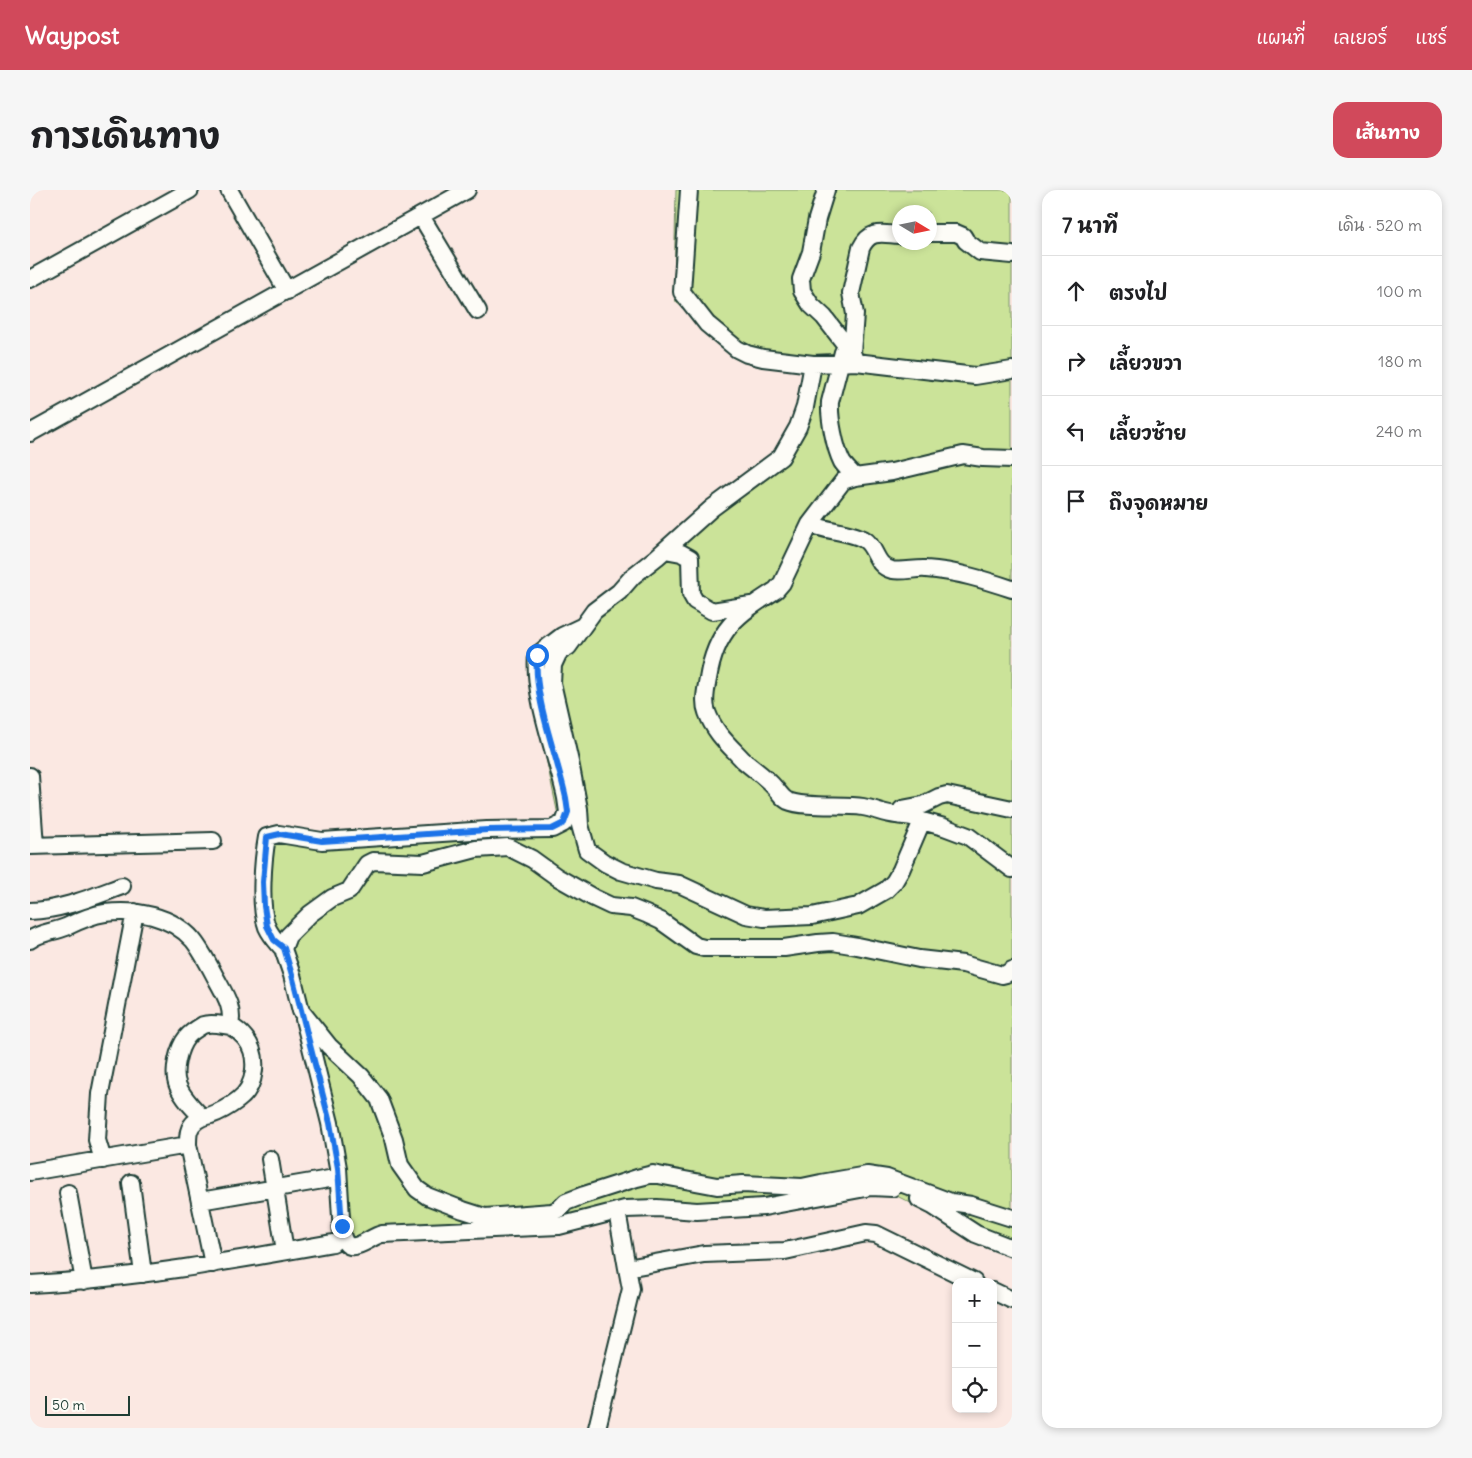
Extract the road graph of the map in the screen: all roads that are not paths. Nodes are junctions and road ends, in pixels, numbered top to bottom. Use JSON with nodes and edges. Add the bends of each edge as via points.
{"nodes":[{"id":1,"x":190,"y":190,"type":"edge"},
{"id":2,"x":229,"y":190,"type":"edge"},
{"id":3,"x":467,"y":190,"type":"edge"},
{"id":4,"x":678,"y":190,"type":"edge"},
{"id":5,"x":689,"y":190,"type":"edge"},
{"id":6,"x":826,"y":190,"type":"edge"},
{"id":7,"x":421,"y":216,"type":"junction"},
{"id":8,"x":687,"y":227,"type":"junction"},
{"id":9,"x":937,"y":233,"type":"edge"},
{"id":10,"x":892,"y":235,"type":"edge"},
{"id":11,"x":1012,"y":256,"type":"edge"},
{"id":12,"x":30,"y":279,"type":"edge"},
{"id":13,"x":286,"y":291,"type":"junction"},
{"id":14,"x":478,"y":312,"type":"dead end"},
{"id":15,"x":848,"y":355,"type":"junction"},
{"id":16,"x":813,"y":364,"type":"junction"},
{"id":17,"x":1012,"y":370,"type":"edge"},
{"id":18,"x":30,"y":434,"type":"edge"},
{"id":19,"x":1012,"y":459,"type":"edge"},
{"id":20,"x":855,"y":477,"type":"junction"},
{"id":21,"x":810,"y":524,"type":"junction"},
{"id":22,"x":666,"y":550,"type":"junction"},
{"id":23,"x":1012,"y":589,"type":"edge"},
{"id":24,"x":754,"y":604,"type":"junction"},
{"id":25,"x":581,"y":628,"type":"junction"},
{"id":26,"x":30,"y":776,"type":"edge"},
{"id":27,"x":1012,"y":809,"type":"edge"},
{"id":28,"x":903,"y":812,"type":"junction"},
{"id":29,"x":922,"y":821,"type":"junction"},
{"id":30,"x":214,"y":840,"type":"dead end"},
{"id":31,"x":33,"y":846,"type":"edge"},
{"id":32,"x":1012,"y":869,"type":"edge"},
{"id":33,"x":122,"y":886,"type":"dead end"},
{"id":34,"x":30,"y":911,"type":"edge"},
{"id":35,"x":135,"y":912,"type":"junction"},
{"id":36,"x":30,"y":940,"type":"edge"},
{"id":37,"x":284,"y":948,"type":"junction"},
{"id":38,"x":1012,"y":970,"type":"edge"},
{"id":39,"x":302,"y":1011,"type":"junction"},
{"id":40,"x":230,"y":1026,"type":"junction"},
{"id":41,"x":202,"y":1117,"type":"junction"},
{"id":42,"x":188,"y":1145,"type":"junction"},
{"id":43,"x":270,"y":1159,"type":"dead end"},
{"id":44,"x":103,"y":1160,"type":"junction"},
{"id":45,"x":30,"y":1172,"type":"edge"},
{"id":46,"x":329,"y":1179,"type":"dead end"},
{"id":47,"x":131,"y":1183,"type":"dead end"},
{"id":48,"x":276,"y":1188,"type":"junction"},
{"id":49,"x":68,"y":1193,"type":"dead end"},
{"id":50,"x":200,"y":1201,"type":"junction"},
{"id":51,"x":621,"y":1210,"type":"junction"},
{"id":52,"x":1012,"y":1218,"type":"edge"},
{"id":53,"x":333,"y":1243,"type":"dead end"},
{"id":54,"x":1012,"y":1248,"type":"edge"},
{"id":55,"x":285,"y":1251,"type":"junction"},
{"id":56,"x":212,"y":1264,"type":"junction"},
{"id":57,"x":627,"y":1268,"type":"junction"},
{"id":58,"x":143,"y":1274,"type":"junction"},
{"id":59,"x":966,"y":1278,"type":"edge"},
{"id":60,"x":84,"y":1281,"type":"junction"},
{"id":61,"x":30,"y":1284,"type":"edge"},
{"id":62,"x":997,"y":1293,"type":"edge"},
{"id":63,"x":1012,"y":1300,"type":"edge"},
{"id":64,"x":597,"y":1428,"type":"edge"}],
"edges":[{"from":1,"to":12,"type":"street"},
{"from":2,"to":13,"type":"street"},
{"from":3,"to":7,"type":"street"},
{"from":4,"to":8,"type":"street","via":[[680,216]]},
{"from":5,"to":8,"type":"street"},
{"from":6,"to":15,"type":"street","via":[[801,279],[802,291],[824,317]]},
{"from":7,"to":13,"type":"street"},
{"from":7,"to":14,"type":"street"},
{"from":8,"to":16,"type":"street","via":[[682,292],[707,324],[747,354]]},
{"from":9,"to":11,"type":"street","via":[[963,236],[980,252]]},
{"from":10,"to":15,"type":"street","via":[[874,234],[861,248],[851,293],[855,314]]},
{"from":13,"to":18,"type":"street"},
{"from":15,"to":16,"type":"street"},
{"from":15,"to":17,"type":"street","via":[[974,376]]},
{"from":15,"to":20,"type":"street","via":[[830,410],[842,462]]},
{"from":16,"to":22,"type":"street","via":[[798,427],[781,457],[712,508]]},
{"from":19,"to":20,"type":"street","via":[[963,455]]},
{"from":20,"to":21,"type":"street","via":[[843,480]]},
{"from":21,"to":23,"type":"street","via":[[862,538],[869,542],[882,565],[892,570],[927,569],[981,578]]},
{"from":21,"to":24,"type":"street","via":[[782,583]]},
{"from":22,"to":24,"type":"street","via":[[690,558],[691,594],[703,607],[712,611]]},
{"from":22,"to":25,"type":"street","via":[[594,611]]},
{"from":24,"to":28,"type":"street","via":[[724,631],[713,657],[705,698],[706,711],[718,734],[787,800],[863,807],[897,815]]},
{"from":25,"to":29,"type":"street","via":[[568,647],[559,652],[553,665],[552,683],[587,850],[604,863],[656,881],[679,884],[746,915],[764,918],[812,916],[858,906],[886,890],[901,870]]},
{"from":25,"to":37,"type":"street","via":[[552,643],[537,655],[536,660],[542,705],[566,798],[568,812],[564,823],[552,829],[322,841],[280,834],[267,837],[263,882],[267,926],[274,940]]},
{"from":26,"to":31,"type":"street"},
{"from":27,"to":28,"type":"street","via":[[947,795]]},
{"from":28,"to":29,"type":"street"},
{"from":29,"to":32,"type":"street","via":[[968,836]]},
{"from":30,"to":31,"type":"street"},
{"from":33,"to":34,"type":"street","via":[[80,901]]},
{"from":35,"to":36,"type":"street","via":[[104,913],[81,919]]},
{"from":35,"to":40,"type":"street","via":[[159,918],[193,940],[227,1000],[232,1016]]},
{"from":35,"to":44,"type":"street","via":[[100,1094],[98,1140]]},
{"from":37,"to":38,"type":"street","via":[[288,936],[310,914],[348,891],[367,864],[373,861],[423,863],[476,849],[508,848],[532,859],[594,898],[611,906],[631,908],[646,914],[704,948],[784,948],[833,942],[963,964],[1002,975]]},
{"from":37,"to":39,"type":"street"},
{"from":39,"to":51,"type":"street","via":[[330,1123],[338,1168],[342,1234],[349,1246],[360,1246],[382,1234],[558,1226]]},
{"from":39,"to":52,"type":"street","via":[[329,1046],[380,1099],[400,1165],[417,1189],[427,1196],[485,1217],[552,1212],[566,1202],[653,1174],[717,1186],[802,1187],[867,1175],[887,1178],[951,1202]]},
{"from":40,"to":41,"type":"street","via":[[246,1038],[252,1050],[254,1072],[250,1087],[238,1100]]},
{"from":40,"to":41,"type":"street","via":[[204,1025],[187,1036],[180,1050],[178,1086]]},
{"from":41,"to":42,"type":"street","via":[[190,1127]]},
{"from":42,"to":44,"type":"street"},
{"from":42,"to":50,"type":"street"},
{"from":43,"to":48,"type":"street"},
{"from":44,"to":45,"type":"street"},
{"from":46,"to":48,"type":"street"},
{"from":47,"to":58,"type":"street"},
{"from":48,"to":50,"type":"street"},
{"from":48,"to":55,"type":"street"},
{"from":49,"to":60,"type":"street"},
{"from":50,"to":56,"type":"street"},
{"from":51,"to":54,"type":"street","via":[[697,1211],[764,1206],[885,1187],[900,1190],[933,1206],[976,1234]]},
{"from":51,"to":57,"type":"street"},
{"from":53,"to":55,"type":"street"},
{"from":55,"to":56,"type":"street"},
{"from":56,"to":58,"type":"street"},
{"from":57,"to":59,"type":"street","via":[[704,1254],[784,1251],[866,1233],[876,1234]]},
{"from":57,"to":64,"type":"street","via":[[631,1289]]},
{"from":58,"to":60,"type":"street"},
{"from":60,"to":61,"type":"street"},
{"from":62,"to":63,"type":"street"}]}
